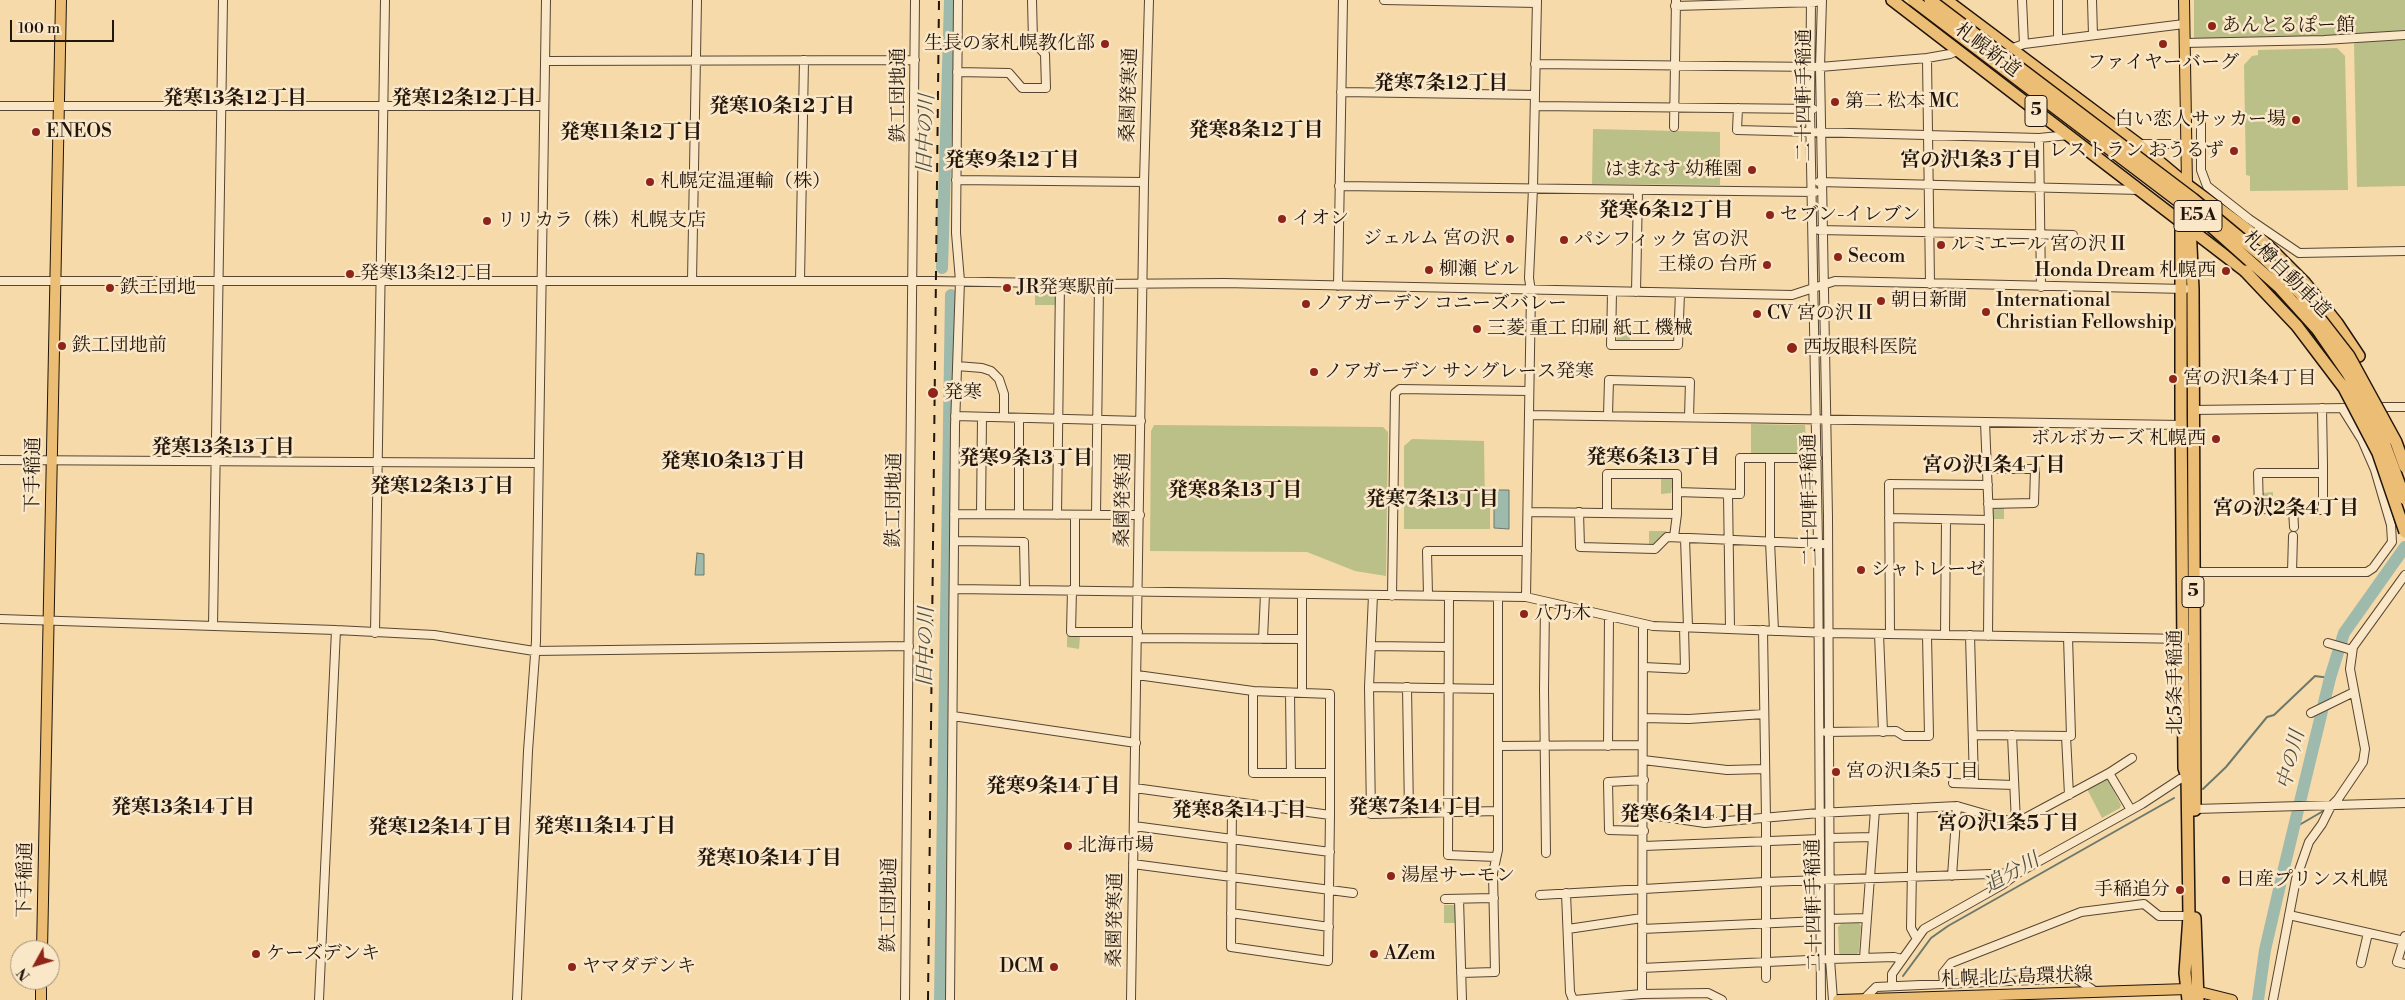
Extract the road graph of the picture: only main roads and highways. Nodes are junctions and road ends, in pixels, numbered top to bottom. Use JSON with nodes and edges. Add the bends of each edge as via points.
{"nodes":[{"id":1,"x":61,"y":0,"type":"edge"},
{"id":2,"x":1892,"y":0,"type":"edge"},
{"id":3,"x":1913,"y":0,"type":"edge"},
{"id":4,"x":1930,"y":0,"type":"edge"},
{"id":5,"x":1946,"y":0,"type":"edge"},
{"id":6,"x":2184,"y":0,"type":"edge"},
{"id":7,"x":2187,"y":184,"type":"junction"},
{"id":8,"x":2181,"y":221,"type":"junction"},
{"id":9,"x":2192,"y":229,"type":"junction"},
{"id":10,"x":2187,"y":289,"type":"junction"},
{"id":11,"x":2396,"y":442,"type":"junction"},
{"id":12,"x":2405,"y":467,"type":"edge"},
{"id":13,"x":2405,"y":499,"type":"edge"},
{"id":14,"x":2405,"y":532,"type":"edge"},
{"id":15,"x":2188,"y":639,"type":"junction"},
{"id":16,"x":2191,"y":777,"type":"junction"},
{"id":17,"x":42,"y":940,"type":"edge"},
{"id":18,"x":2193,"y":995,"type":"edge"},
{"id":19,"x":1864,"y":999,"type":"edge"},
{"id":20,"x":1838,"y":1000,"type":"edge"},
{"id":21,"x":2232,"y":1000,"type":"edge"}],
"edges":[{"from":1,"to":17,"type":"main road","name":"下手稲通"},
{"from":2,"to":8,"type":"highway","name":"札幌新道","number":"5"},
{"from":3,"to":13,"type":"highway","name":"札樽自動車道","number":"E5A","bridge":true,"via":[[2206,222],[2280,288],[2317,329],[2348,374],[2382,437]]},
{"from":4,"to":11,"type":"highway","name":"札樽自動車道","number":"E5A","bridge":true,"via":[[2193,199],[2263,257],[2300,294],[2349,356]]},
{"from":5,"to":7,"type":"highway","name":"札幌新道","number":"5"},
{"from":6,"to":7,"type":"main road"},
{"from":7,"to":8,"type":"highway","number":"5"},
{"from":7,"to":9,"type":"highway","name":"北5条手稲通","number":"5"},
{"from":7,"to":11,"type":"highway","name":"札幌新道","bridge":true,"via":[[2264,242],[2292,268],[2337,323],[2376,390]]},
{"from":8,"to":9,"type":"highway","number":"5"},
{"from":8,"to":10,"type":"highway","name":"北5条手稲通","number":"5"},
{"from":9,"to":10,"type":"highway","name":"北5条手稲通","number":"5"},
{"from":9,"to":14,"type":"highway","bridge":true,"via":[[2244,271],[2297,326],[2344,388],[2378,453]]},
{"from":10,"to":15,"type":"highway","name":"北5条手稲通","number":"5","via":[[2181,425]]},
{"from":10,"to":15,"type":"highway","name":"北5条手稲通","number":"5","via":[[2193,572]]},
{"from":11,"to":12,"type":"highway","name":"札樽自動車道","number":"E5A","bridge":true},
{"from":15,"to":16,"type":"highway","name":"北5条手稲通","number":"5","via":[[2184,768]]},
{"from":16,"to":18,"type":"highway","name":"北5条手稲通","number":"5","via":[[2195,809]]},
{"from":16,"to":18,"type":"highway","name":"北5条手稲通","number":"5","via":[[2185,973]]},
{"from":18,"to":19,"type":"main road","name":"札幌北広島環状線","via":[[2098,993]]},
{"from":18,"to":21,"type":"main road","name":"札幌北広島環状線"},
{"from":19,"to":20,"type":"main road","name":"札幌北広島環状線"}]}
